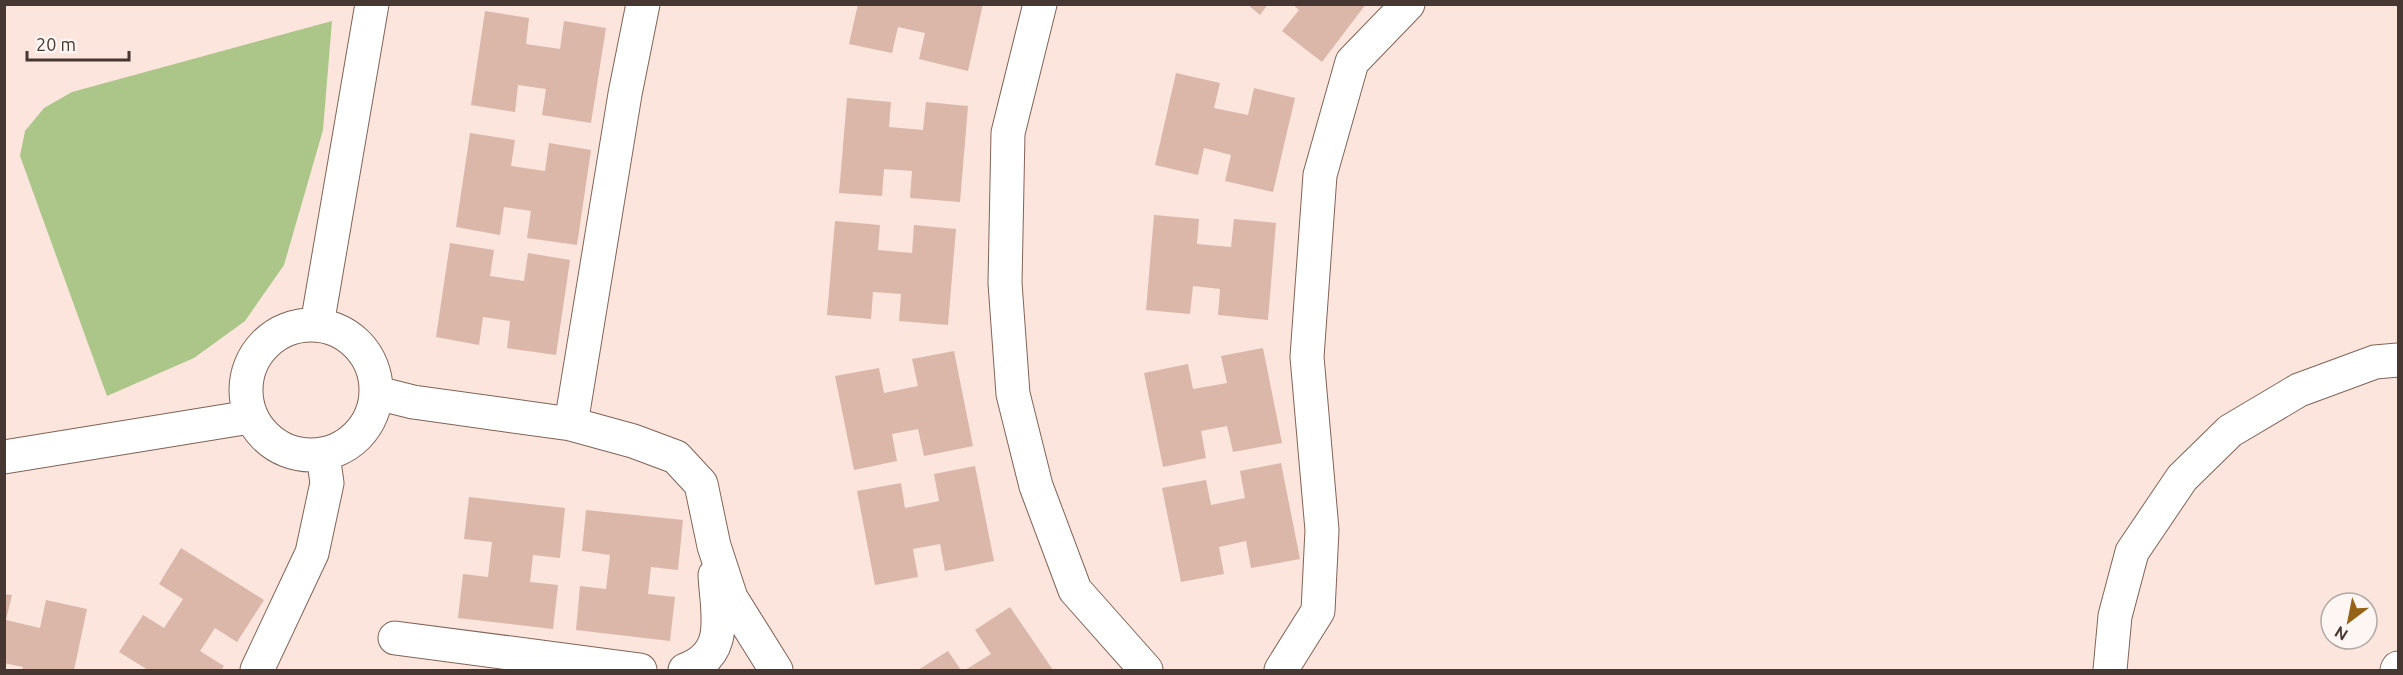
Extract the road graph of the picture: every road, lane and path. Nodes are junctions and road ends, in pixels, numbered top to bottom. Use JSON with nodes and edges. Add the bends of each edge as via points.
{"nodes":[{"id":1,"x":372,"y":4,"type":"edge"},
{"id":2,"x":643,"y":4,"type":"edge"},
{"id":3,"x":1041,"y":4,"type":"edge"},
{"id":4,"x":1408,"y":4,"type":"edge"},
{"id":5,"x":317,"y":325,"type":"junction"},
{"id":6,"x":2398,"y":360,"type":"edge"},
{"id":7,"x":377,"y":393,"type":"junction"},
{"id":8,"x":250,"y":417,"type":"junction"},
{"id":9,"x":571,"y":424,"type":"junction"},
{"id":10,"x":323,"y":455,"type":"junction"},
{"id":11,"x":4,"y":457,"type":"edge"},
{"id":12,"x":714,"y":546,"type":"junction"},
{"id":13,"x":395,"y":638,"type":"dead end"},
{"id":14,"x":257,"y":670,"type":"edge"},
{"id":15,"x":640,"y":670,"type":"edge"},
{"id":16,"x":684,"y":670,"type":"edge"},
{"id":17,"x":776,"y":670,"type":"edge"},
{"id":18,"x":1146,"y":670,"type":"edge"},
{"id":19,"x":1281,"y":670,"type":"edge"},
{"id":20,"x":2110,"y":670,"type":"edge"}],
"edges":[{"from":1,"to":5,"type":"street"},
{"from":2,"to":9,"type":"street"},
{"from":3,"to":18,"type":"street","via":[[1008,134],[1005,284],[1013,394],[1036,486],[1075,590]]},
{"from":4,"to":19,"type":"street","via":[[1352,62],[1320,175],[1307,357],[1322,530],[1318,611]]},
{"from":5,"to":7,"type":"street","via":[[337,329],[367,355]]},
{"from":5,"to":8,"type":"street","via":[[279,332],[263,344],[246,378],[245,398]]},
{"from":6,"to":20,"type":"street","via":[[2374,362],[2299,390],[2230,431],[2182,478],[2132,552],[2115,616]]},
{"from":7,"to":9,"type":"street","via":[[413,402]]},
{"from":7,"to":10,"type":"street","via":[[372,414],[361,433],[343,447]]},
{"from":8,"to":10,"type":"street","via":[[263,435],[280,448],[301,455]]},
{"from":8,"to":11,"type":"street"},
{"from":9,"to":12,"type":"street","via":[[676,456],[701,484]]},
{"from":10,"to":14,"type":"street","via":[[327,483],[312,553]]},
{"from":12,"to":16,"type":"street","via":[[718,638],[697,666]]},
{"from":12,"to":17,"type":"street","via":[[731,598]]},
{"from":13,"to":15,"type":"street"}]}
